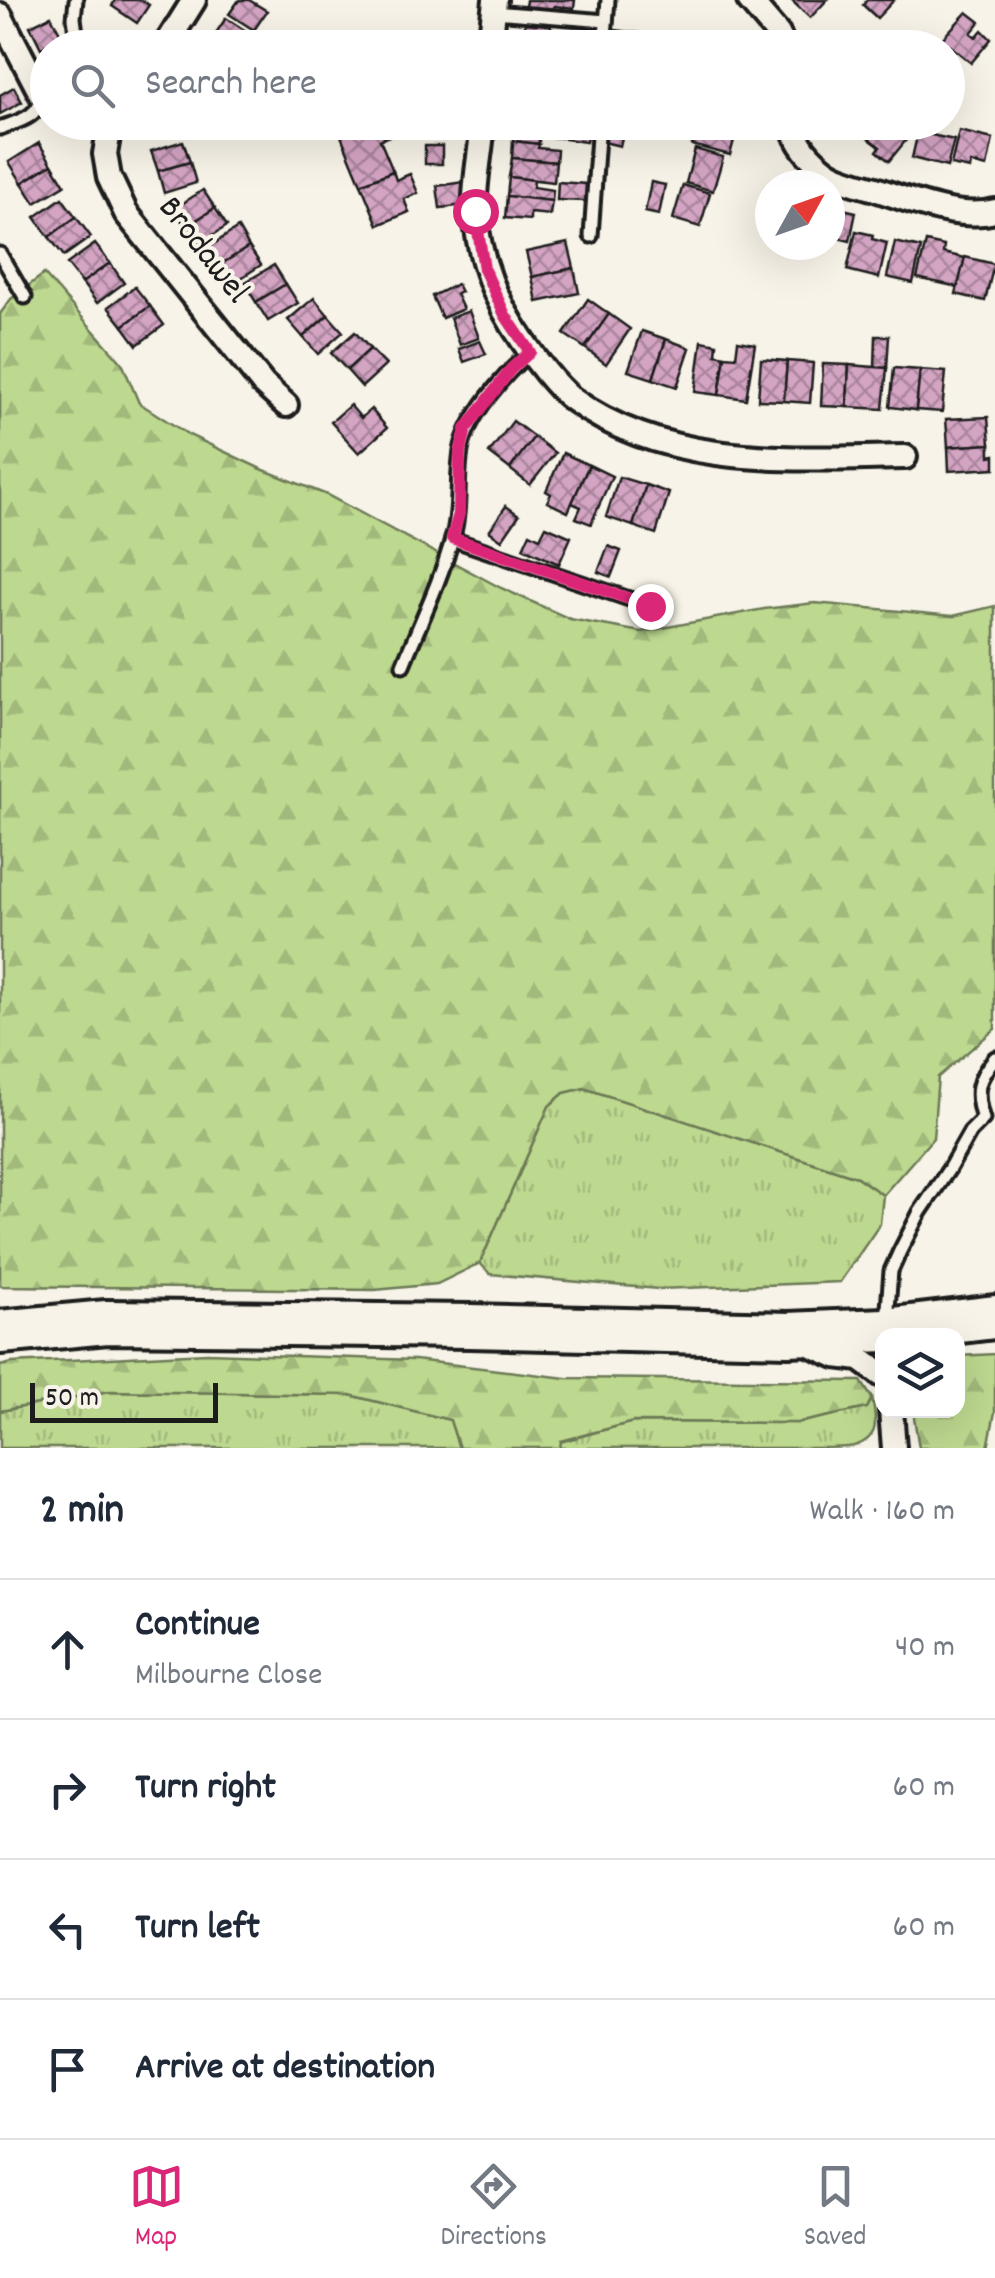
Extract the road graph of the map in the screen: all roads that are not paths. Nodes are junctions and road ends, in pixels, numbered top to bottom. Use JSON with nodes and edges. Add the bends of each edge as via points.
{"nodes":[{"id":1,"x":76,"y":0,"type":"edge"},
{"id":2,"x":194,"y":0,"type":"edge"},
{"id":3,"x":608,"y":0,"type":"edge"},
{"id":4,"x":749,"y":0,"type":"edge"},
{"id":5,"x":494,"y":6,"type":"edge"},
{"id":6,"x":0,"y":15,"type":"edge"},
{"id":7,"x":606,"y":21,"type":"junction"},
{"id":8,"x":76,"y":30,"type":"edge"},
{"id":9,"x":175,"y":30,"type":"edge"},
{"id":10,"x":605,"y":30,"type":"edge"},
{"id":11,"x":775,"y":30,"type":"edge"},
{"id":12,"x":30,"y":73,"type":"edge"},
{"id":13,"x":30,"y":114,"type":"edge"},
{"id":14,"x":0,"y":128,"type":"edge"},
{"id":15,"x":107,"y":140,"type":"edge"},
{"id":16,"x":481,"y":140,"type":"edge"},
{"id":17,"x":598,"y":140,"type":"edge"},
{"id":18,"x":796,"y":140,"type":"edge"},
{"id":19,"x":995,"y":211,"type":"edge"},
{"id":20,"x":592,"y":236,"type":"dead end"},
{"id":21,"x":0,"y":254,"type":"edge"},
{"id":22,"x":25,"y":297,"type":"dead end"},
{"id":23,"x":530,"y":352,"type":"junction"},
{"id":24,"x":286,"y":405,"type":"dead end"},
{"id":25,"x":906,"y":457,"type":"dead end"},
{"id":26,"x":452,"y":538,"type":"junction"},
{"id":27,"x":650,"y":606,"type":"dead end"},
{"id":28,"x":403,"y":666,"type":"dead end"},
{"id":29,"x":995,"y":1058,"type":"edge"},
{"id":30,"x":995,"y":1317,"type":"edge"},
{"id":31,"x":885,"y":1328,"type":"edge"},
{"id":32,"x":919,"y":1328,"type":"edge"},
{"id":33,"x":0,"y":1332,"type":"edge"},
{"id":34,"x":875,"y":1333,"type":"edge"},
{"id":35,"x":788,"y":1334,"type":"junction"},
{"id":36,"x":875,"y":1370,"type":"edge"},
{"id":37,"x":892,"y":1418,"type":"edge"},
{"id":38,"x":894,"y":1448,"type":"edge"}],
"edges":[{"from":1,"to":8,"type":"lane"},
{"from":2,"to":9,"type":"street"},
{"from":3,"to":7,"type":"lane"},
{"from":4,"to":11,"type":"street"},
{"from":5,"to":7,"type":"lane"},
{"from":6,"to":12,"type":"street"},
{"from":7,"to":10,"type":"lane"},
{"from":13,"to":14,"type":"lane"},
{"from":15,"to":24,"type":"street","name":"Brodawel","via":[[109,177],[126,213]]},
{"from":16,"to":23,"type":"street","via":[[475,211],[484,269]]},
{"from":17,"to":20,"type":"lane"},
{"from":18,"to":19,"type":"street","via":[[832,175],[929,206]]},
{"from":21,"to":22,"type":"lane"},
{"from":23,"to":25,"type":"street","via":[[570,398],[627,432],[691,450],[775,459]]},
{"from":23,"to":26,"type":"lane","via":[[466,429]]},
{"from":26,"to":27,"type":"lane"},
{"from":26,"to":28,"type":"lane"},
{"from":29,"to":31,"type":"lane","via":[[979,1079],[983,1119],[920,1212],[891,1271]]},
{"from":30,"to":32,"type":"highway"},
{"from":33,"to":35,"type":"highway","via":[[107,1322]]},
{"from":34,"to":35,"type":"highway"},
{"from":35,"to":36,"type":"street"},
{"from":37,"to":38,"type":"street"}]}
